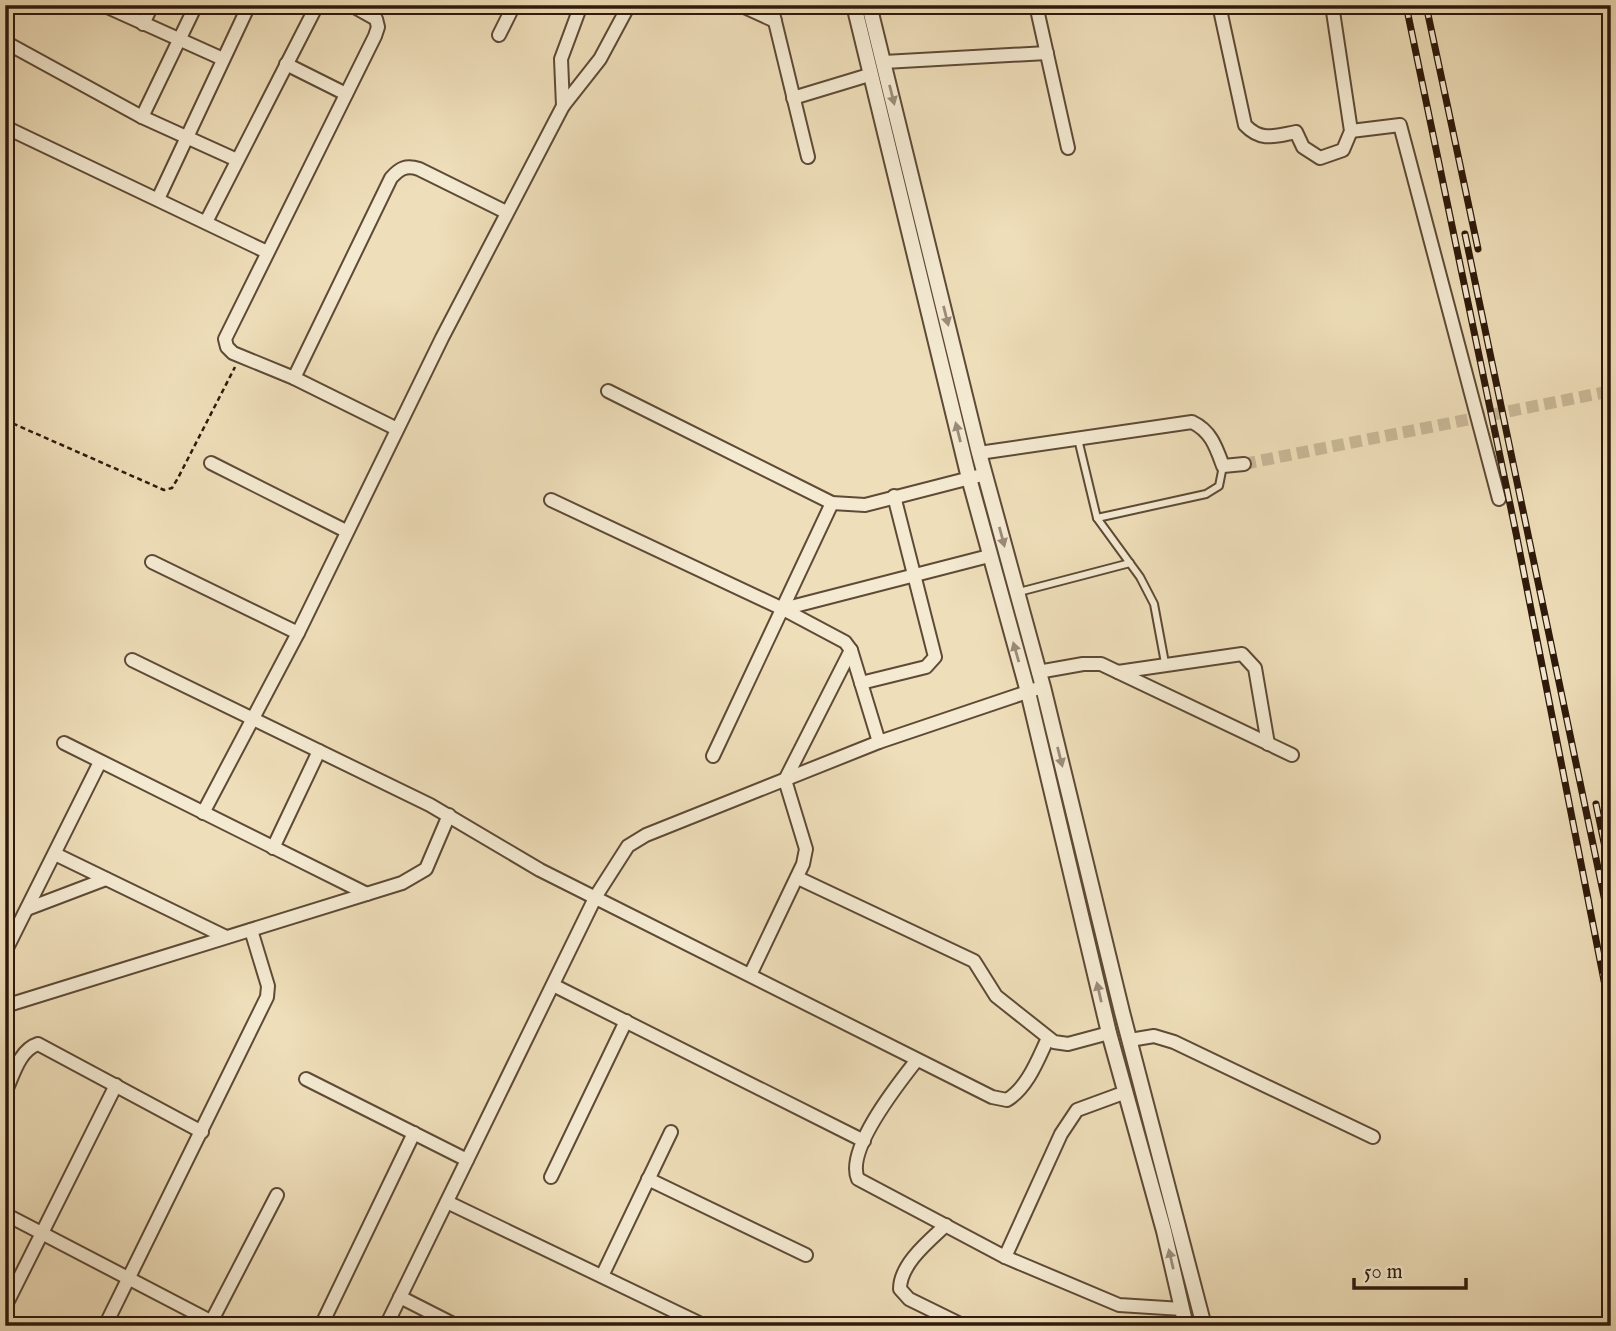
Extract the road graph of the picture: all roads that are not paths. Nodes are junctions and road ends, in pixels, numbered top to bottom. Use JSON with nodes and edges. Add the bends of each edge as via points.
{"nodes":[{"id":1,"x":103,"y":5,"type":"edge"},
{"id":2,"x":152,"y":5,"type":"edge"},
{"id":3,"x":197,"y":5,"type":"edge"},
{"id":4,"x":249,"y":5,"type":"edge"},
{"id":5,"x":317,"y":5,"type":"edge"},
{"id":6,"x":351,"y":5,"type":"edge"},
{"id":7,"x":514,"y":5,"type":"edge"},
{"id":8,"x":581,"y":5,"type":"edge"},
{"id":9,"x":629,"y":5,"type":"edge"},
{"id":10,"x":740,"y":5,"type":"edge"},
{"id":11,"x":771,"y":5,"type":"edge"},
{"id":12,"x":853,"y":5,"type":"edge"},
{"id":13,"x":869,"y":5,"type":"edge"},
{"id":14,"x":1036,"y":5,"type":"edge"},
{"id":15,"x":1219,"y":5,"type":"edge"},
{"id":16,"x":1332,"y":5,"type":"edge"},
{"id":17,"x":775,"y":21,"type":"junction"},
{"id":18,"x":143,"y":24,"type":"junction"},
{"id":19,"x":499,"y":35,"type":"dead end"},
{"id":20,"x":179,"y":40,"type":"junction"},
{"id":21,"x":5,"y":42,"type":"edge"},
{"id":22,"x":1047,"y":53,"type":"junction"},
{"id":23,"x":223,"y":59,"type":"junction"},
{"id":24,"x":884,"y":62,"type":"junction"},
{"id":25,"x":286,"y":64,"type":"junction"},
{"id":26,"x":869,"y":75,"type":"junction"},
{"id":27,"x":346,"y":94,"type":"junction"},
{"id":28,"x":793,"y":98,"type":"junction"},
{"id":29,"x":563,"y":106,"type":"junction"},
{"id":30,"x":142,"y":117,"type":"junction"},
{"id":31,"x":5,"y":127,"type":"edge"},
{"id":32,"x":1351,"y":131,"type":"junction"},
{"id":33,"x":186,"y":137,"type":"junction"},
{"id":34,"x":1068,"y":148,"type":"dead end"},
{"id":35,"x":808,"y":157,"type":"dead end"},
{"id":36,"x":237,"y":160,"type":"junction"},
{"id":37,"x":158,"y":199,"type":"junction"},
{"id":38,"x":506,"y":212,"type":"junction"},
{"id":39,"x":206,"y":222,"type":"junction"},
{"id":40,"x":267,"y":252,"type":"junction"},
{"id":41,"x":294,"y":378,"type":"junction"},
{"id":42,"x":608,"y":391,"type":"dead end"},
{"id":43,"x":397,"y":429,"type":"junction"},
{"id":44,"x":1078,"y":439,"type":"junction"},
{"id":45,"x":979,"y":453,"type":"junction"},
{"id":46,"x":211,"y":463,"type":"dead end"},
{"id":47,"x":1244,"y":464,"type":"tunnel mouth"},
{"id":48,"x":1223,"y":466,"type":"junction"},
{"id":49,"x":985,"y":474,"type":"junction"},
{"id":50,"x":969,"y":478,"type":"junction"},
{"id":51,"x":894,"y":496,"type":"junction"},
{"id":52,"x":1499,"y":499,"type":"dead end"},
{"id":53,"x":551,"y":500,"type":"dead end"},
{"id":54,"x":832,"y":503,"type":"junction"},
{"id":55,"x":1097,"y":518,"type":"junction"},
{"id":56,"x":346,"y":531,"type":"junction"},
{"id":57,"x":989,"y":556,"type":"junction"},
{"id":58,"x":152,"y":562,"type":"dead end"},
{"id":59,"x":1130,"y":563,"type":"junction"},
{"id":60,"x":915,"y":575,"type":"junction"},
{"id":61,"x":1017,"y":592,"type":"junction"},
{"id":62,"x":783,"y":609,"type":"junction"},
{"id":63,"x":298,"y":634,"type":"junction"},
{"id":64,"x":851,"y":650,"type":"junction"},
{"id":65,"x":132,"y":660,"type":"dead end"},
{"id":66,"x":1166,"y":663,"type":"junction"},
{"id":67,"x":1038,"y":672,"type":"junction"},
{"id":68,"x":1118,"y":672,"type":"junction"},
{"id":69,"x":861,"y":683,"type":"junction"},
{"id":70,"x":1043,"y":687,"type":"junction"},
{"id":71,"x":1028,"y":692,"type":"junction"},
{"id":72,"x":253,"y":719,"type":"junction"},
{"id":73,"x":879,"y":742,"type":"junction"},
{"id":74,"x":64,"y":743,"type":"dead end"},
{"id":75,"x":1268,"y":744,"type":"junction"},
{"id":76,"x":318,"y":751,"type":"junction"},
{"id":77,"x":1292,"y":755,"type":"dead end"},
{"id":78,"x":713,"y":756,"type":"dead end"},
{"id":79,"x":100,"y":762,"type":"junction"},
{"id":80,"x":785,"y":780,"type":"junction"},
{"id":81,"x":203,"y":813,"type":"junction"},
{"id":82,"x":449,"y":816,"type":"junction"},
{"id":83,"x":273,"y":848,"type":"junction"},
{"id":84,"x":55,"y":854,"type":"junction"},
{"id":85,"x":798,"y":878,"type":"junction"},
{"id":86,"x":106,"y":879,"type":"junction"},
{"id":87,"x":367,"y":894,"type":"junction"},
{"id":88,"x":596,"y":896,"type":"junction"},
{"id":89,"x":27,"y":909,"type":"junction"},
{"id":90,"x":251,"y":930,"type":"junction"},
{"id":91,"x":226,"y":937,"type":"junction"},
{"id":92,"x":5,"y":952,"type":"edge"},
{"id":93,"x":751,"y":974,"type":"junction"},
{"id":94,"x":553,"y":985,"type":"junction"},
{"id":95,"x":5,"y":1006,"type":"edge"},
{"id":96,"x":626,"y":1021,"type":"junction"},
{"id":97,"x":1109,"y":1033,"type":"junction"},
{"id":98,"x":1048,"y":1038,"type":"junction"},
{"id":99,"x":1130,"y":1040,"type":"junction"},
{"id":100,"x":916,"y":1061,"type":"junction"},
{"id":101,"x":306,"y":1079,"type":"dead end"},
{"id":102,"x":116,"y":1085,"type":"junction"},
{"id":103,"x":1126,"y":1092,"type":"junction"},
{"id":104,"x":5,"y":1093,"type":"edge"},
{"id":105,"x":202,"y":1132,"type":"junction"},
{"id":106,"x":671,"y":1132,"type":"dead end"},
{"id":107,"x":414,"y":1133,"type":"junction"},
{"id":108,"x":1373,"y":1137,"type":"dead end"},
{"id":109,"x":864,"y":1140,"type":"junction"},
{"id":110,"x":467,"y":1160,"type":"junction"},
{"id":111,"x":551,"y":1177,"type":"dead end"},
{"id":112,"x":648,"y":1179,"type":"junction"},
{"id":113,"x":277,"y":1195,"type":"dead end"},
{"id":114,"x":446,"y":1202,"type":"junction"},
{"id":115,"x":5,"y":1214,"type":"edge"},
{"id":116,"x":946,"y":1225,"type":"junction"},
{"id":117,"x":42,"y":1233,"type":"junction"},
{"id":118,"x":806,"y":1255,"type":"dead end"},
{"id":119,"x":1005,"y":1257,"type":"junction"},
{"id":120,"x":602,"y":1276,"type":"junction"},
{"id":121,"x":129,"y":1278,"type":"junction"},
{"id":122,"x":400,"y":1297,"type":"junction"},
{"id":123,"x":5,"y":1307,"type":"edge"},
{"id":124,"x":1182,"y":1309,"type":"junction"},
{"id":125,"x":5,"y":1322,"type":"edge"},
{"id":126,"x":947,"y":1322,"type":"edge"},
{"id":127,"x":214,"y":1324,"type":"edge"},
{"id":128,"x":12,"y":1326,"type":"edge"},
{"id":129,"x":105,"y":1326,"type":"edge"},
{"id":130,"x":321,"y":1326,"type":"edge"},
{"id":131,"x":386,"y":1326,"type":"edge"},
{"id":132,"x":457,"y":1326,"type":"edge"},
{"id":133,"x":705,"y":1326,"type":"edge"},
{"id":134,"x":964,"y":1326,"type":"edge"},
{"id":135,"x":1186,"y":1326,"type":"edge"},
{"id":136,"x":1204,"y":1326,"type":"edge"}],
"edges":[{"from":1,"to":18,"type":"street"},
{"from":2,"to":18,"type":"street"},
{"from":3,"to":20,"type":"street"},
{"from":4,"to":23,"type":"street"},
{"from":5,"to":25,"type":"street"},
{"from":6,"to":27,"type":"street","via":[[376,19],[378,27]]},
{"from":7,"to":19,"type":"street"},
{"from":8,"to":29,"type":"street","via":[[561,59]]},
{"from":9,"to":29,"type":"street","via":[[600,59]]},
{"from":10,"to":17,"type":"street"},
{"from":11,"to":17,"type":"street"},
{"from":12,"to":26,"type":"street"},
{"from":13,"to":24,"type":"street"},
{"from":14,"to":22,"type":"street"},
{"from":15,"to":32,"type":"street","via":[[1245,125],[1254,135],[1265,138],[1296,132],[1303,147],[1320,158],[1343,150]]},
{"from":16,"to":32,"type":"street"},
{"from":17,"to":28,"type":"street"},
{"from":18,"to":20,"type":"street"},
{"from":20,"to":23,"type":"street"},
{"from":20,"to":30,"type":"street"},
{"from":21,"to":30,"type":"street"},
{"from":22,"to":24,"type":"street"},
{"from":22,"to":34,"type":"street"},
{"from":23,"to":33,"type":"street"},
{"from":24,"to":45,"type":"street","one_way":true},
{"from":25,"to":27,"type":"street"},
{"from":25,"to":36,"type":"street"},
{"from":26,"to":28,"type":"street"},
{"from":50,"to":26,"type":"street","one_way":true},
{"from":27,"to":40,"type":"street"},
{"from":28,"to":35,"type":"street"},
{"from":29,"to":38,"type":"street"},
{"from":30,"to":33,"type":"street"},
{"from":31,"to":37,"type":"street"},
{"from":32,"to":52,"type":"street","via":[[1400,125]]},
{"from":33,"to":36,"type":"street"},
{"from":33,"to":37,"type":"street"},
{"from":36,"to":39,"type":"street"},
{"from":37,"to":39,"type":"street"},
{"from":38,"to":41,"type":"street","via":[[419,169],[399,169]]},
{"from":38,"to":43,"type":"street"},
{"from":39,"to":40,"type":"street"},
{"from":40,"to":41,"type":"street","via":[[225,339],[227,347],[241,356]]},
{"from":41,"to":43,"type":"street"},
{"from":42,"to":54,"type":"street"},
{"from":43,"to":56,"type":"street"},
{"from":44,"to":45,"type":"street"},
{"from":44,"to":48,"type":"street","via":[[1192,422],[1214,441]]},
{"from":44,"to":55,"type":"lane"},
{"from":45,"to":49,"type":"street"},
{"from":46,"to":56,"type":"street"},
{"from":47,"to":48,"type":"street"},
{"from":48,"to":55,"type":"lane","via":[[1219,486],[1206,494]]},
{"from":49,"to":50,"type":"street"},
{"from":49,"to":61,"type":"street","one_way":true},
{"from":50,"to":51,"type":"street"},
{"from":50,"to":57,"type":"street"},
{"from":51,"to":54,"type":"street","via":[[865,505]]},
{"from":51,"to":60,"type":"street"},
{"from":53,"to":62,"type":"street"},
{"from":54,"to":62,"type":"street"},
{"from":55,"to":59,"type":"lane"},
{"from":56,"to":63,"type":"street"},
{"from":57,"to":60,"type":"street"},
{"from":71,"to":57,"type":"street","one_way":true},
{"from":58,"to":63,"type":"street"},
{"from":59,"to":61,"type":"lane"},
{"from":59,"to":66,"type":"lane","via":[[1154,604]]},
{"from":60,"to":62,"type":"street"},
{"from":60,"to":69,"type":"street","via":[[934,650],[933,663]]},
{"from":61,"to":67,"type":"street"},
{"from":62,"to":64,"type":"street","via":[[836,635]]},
{"from":62,"to":78,"type":"street"},
{"from":63,"to":72,"type":"street"},
{"from":64,"to":69,"type":"street"},
{"from":64,"to":80,"type":"street"},
{"from":65,"to":72,"type":"street"},
{"from":66,"to":68,"type":"street"},
{"from":66,"to":75,"type":"street","via":[[1233,653],[1249,659],[1259,684]]},
{"from":67,"to":68,"type":"street","via":[[1101,664]]},
{"from":67,"to":70,"type":"street"},
{"from":68,"to":75,"type":"street"},
{"from":69,"to":73,"type":"street"},
{"from":70,"to":71,"type":"street"},
{"from":70,"to":99,"type":"street","one_way":true},
{"from":71,"to":73,"type":"street"},
{"from":97,"to":71,"type":"street","one_way":true},
{"from":72,"to":76,"type":"street"},
{"from":72,"to":81,"type":"street"},
{"from":73,"to":80,"type":"street"},
{"from":74,"to":79,"type":"street"},
{"from":75,"to":77,"type":"street"},
{"from":76,"to":82,"type":"street"},
{"from":76,"to":83,"type":"street"},
{"from":79,"to":81,"type":"street"},
{"from":79,"to":84,"type":"street"},
{"from":80,"to":85,"type":"street","via":[[806,849]]},
{"from":80,"to":88,"type":"street","via":[[628,846]]},
{"from":81,"to":83,"type":"street"},
{"from":82,"to":87,"type":"street","via":[[426,869],[402,883]]},
{"from":82,"to":88,"type":"street","via":[[540,870]]},
{"from":83,"to":87,"type":"street"},
{"from":84,"to":86,"type":"street"},
{"from":84,"to":89,"type":"street"},
{"from":85,"to":93,"type":"street"},
{"from":85,"to":98,"type":"street","via":[[974,961],[996,996]]},
{"from":86,"to":89,"type":"street"},
{"from":86,"to":91,"type":"street"},
{"from":87,"to":90,"type":"street"},
{"from":88,"to":93,"type":"street"},
{"from":88,"to":94,"type":"street"},
{"from":89,"to":92,"type":"street"},
{"from":90,"to":91,"type":"street"},
{"from":90,"to":105,"type":"street","via":[[268,986],[267,997]]},
{"from":91,"to":95,"type":"street"},
{"from":93,"to":100,"type":"street"},
{"from":94,"to":96,"type":"street"},
{"from":94,"to":110,"type":"street"},
{"from":96,"to":109,"type":"street"},
{"from":96,"to":111,"type":"street"},
{"from":97,"to":98,"type":"street","via":[[1068,1044]]},
{"from":97,"to":103,"type":"street"},
{"from":98,"to":100,"type":"street","via":[[1030,1075],[1007,1100]]},
{"from":99,"to":108,"type":"street","via":[[1154,1036],[1174,1042]]},
{"from":99,"to":136,"type":"street"},
{"from":100,"to":109,"type":"street","via":[[882,1106]]},
{"from":101,"to":107,"type":"street"},
{"from":102,"to":104,"type":"street","via":[[38,1044],[22,1056]]},
{"from":102,"to":105,"type":"street"},
{"from":102,"to":117,"type":"street"},
{"from":103,"to":119,"type":"street","via":[[1077,1110],[1071,1117]]},
{"from":124,"to":103,"type":"street","one_way":true},
{"from":105,"to":121,"type":"street"},
{"from":106,"to":112,"type":"street"},
{"from":107,"to":110,"type":"street"},
{"from":107,"to":130,"type":"street"},
{"from":109,"to":116,"type":"street","via":[[854,1167],[858,1179]]},
{"from":110,"to":114,"type":"street"},
{"from":112,"to":118,"type":"street"},
{"from":112,"to":120,"type":"street"},
{"from":113,"to":127,"type":"street"},
{"from":114,"to":120,"type":"street"},
{"from":114,"to":122,"type":"street"},
{"from":115,"to":117,"type":"street"},
{"from":116,"to":119,"type":"street"},
{"from":116,"to":126,"type":"street","via":[[909,1264],[900,1289],[909,1300]]},
{"from":117,"to":121,"type":"street"},
{"from":117,"to":123,"type":"street"},
{"from":119,"to":124,"type":"street","via":[[1119,1305]]},
{"from":120,"to":133,"type":"street"},
{"from":121,"to":127,"type":"street"},
{"from":121,"to":129,"type":"street"},
{"from":122,"to":131,"type":"street"},
{"from":122,"to":132,"type":"street"},
{"from":124,"to":135,"type":"street"},
{"from":125,"to":128,"type":"street"},
{"from":126,"to":134,"type":"street"}]}
